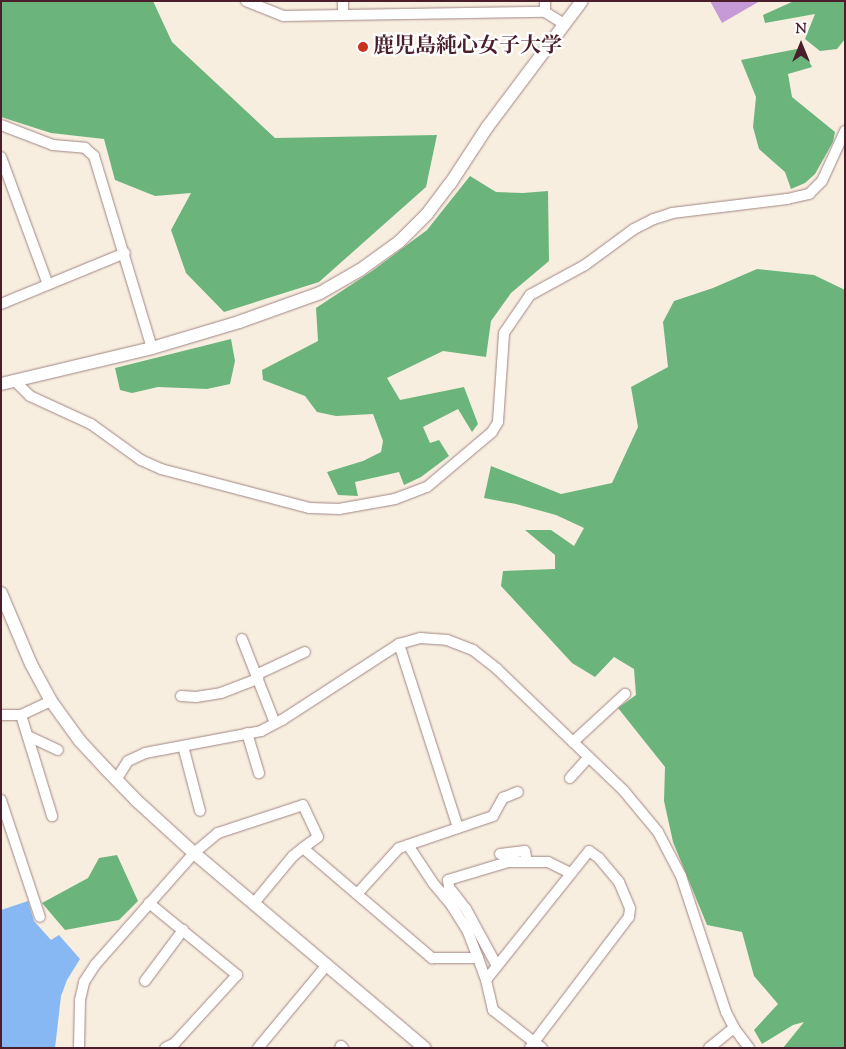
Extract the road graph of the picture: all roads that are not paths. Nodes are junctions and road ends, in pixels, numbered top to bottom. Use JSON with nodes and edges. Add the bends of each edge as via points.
{"nodes":[{"id":1,"x":246,"y":1,"type":"edge"},
{"id":2,"x":343,"y":1,"type":"edge"},
{"id":3,"x":582,"y":1,"type":"edge"},
{"id":4,"x":545,"y":6,"type":"edge"},
{"id":5,"x":343,"y":15,"type":"junction"},
{"id":6,"x":564,"y":24,"type":"junction"},
{"id":7,"x":1,"y":125,"type":"edge"},
{"id":8,"x":845,"y":132,"type":"edge"},
{"id":9,"x":1,"y":157,"type":"edge"},
{"id":10,"x":125,"y":253,"type":"junction"},
{"id":11,"x":48,"y":285,"type":"junction"},
{"id":12,"x":1,"y":304,"type":"edge"},
{"id":13,"x":152,"y":348,"type":"junction"},
{"id":14,"x":14,"y":380,"type":"junction"},
{"id":15,"x":1,"y":384,"type":"edge"},
{"id":16,"x":1,"y":593,"type":"edge"},
{"id":17,"x":242,"y":640,"type":"dead end"},
{"id":18,"x":399,"y":644,"type":"junction"},
{"id":19,"x":305,"y":652,"type":"dead end"},
{"id":20,"x":257,"y":677,"type":"junction"},
{"id":21,"x":625,"y":694,"type":"dead end"},
{"id":22,"x":181,"y":696,"type":"dead end"},
{"id":23,"x":51,"y":701,"type":"junction"},
{"id":24,"x":1,"y":715,"type":"edge"},
{"id":25,"x":21,"y":715,"type":"junction"},
{"id":26,"x":275,"y":724,"type":"junction"},
{"id":27,"x":247,"y":733,"type":"junction"},
{"id":28,"x":28,"y":736,"type":"junction"},
{"id":29,"x":573,"y":742,"type":"junction"},
{"id":30,"x":183,"y":746,"type":"junction"},
{"id":31,"x":58,"y":750,"type":"dead end"},
{"id":32,"x":589,"y":757,"type":"junction"},
{"id":33,"x":259,"y":773,"type":"dead end"},
{"id":34,"x":570,"y":778,"type":"dead end"},
{"id":35,"x":116,"y":780,"type":"junction"},
{"id":36,"x":518,"y":792,"type":"dead end"},
{"id":37,"x":1,"y":800,"type":"edge"},
{"id":38,"x":200,"y":811,"type":"dead end"},
{"id":39,"x":52,"y":816,"type":"dead end"},
{"id":40,"x":458,"y":828,"type":"junction"},
{"id":41,"x":408,"y":845,"type":"junction"},
{"id":42,"x":304,"y":848,"type":"junction"},
{"id":43,"x":194,"y":853,"type":"junction"},
{"id":44,"x":500,"y":854,"type":"dead end"},
{"id":45,"x":527,"y":862,"type":"junction"},
{"id":46,"x":571,"y":873,"type":"junction"},
{"id":47,"x":357,"y":894,"type":"junction"},
{"id":48,"x":149,"y":903,"type":"junction"},
{"id":49,"x":254,"y":904,"type":"junction"},
{"id":50,"x":40,"y":917,"type":"dead end"},
{"id":51,"x":182,"y":930,"type":"junction"},
{"id":52,"x":478,"y":958,"type":"junction"},
{"id":53,"x":327,"y":965,"type":"junction"},
{"id":54,"x":497,"y":966,"type":"junction"},
{"id":55,"x":486,"y":980,"type":"junction"},
{"id":56,"x":145,"y":981,"type":"dead end"},
{"id":57,"x":734,"y":1028,"type":"junction"},
{"id":58,"x":535,"y":1046,"type":"edge"},
{"id":59,"x":79,"y":1048,"type":"edge"},
{"id":60,"x":165,"y":1048,"type":"edge"},
{"id":61,"x":258,"y":1048,"type":"edge"},
{"id":62,"x":425,"y":1048,"type":"edge"},
{"id":63,"x":709,"y":1048,"type":"edge"},
{"id":64,"x":748,"y":1048,"type":"edge"}],
"edges":[{"from":1,"to":5,"type":"street","via":[[283,16]]},
{"from":2,"to":5,"type":"street"},
{"from":3,"to":6,"type":"street"},
{"from":4,"to":5,"type":"street"},
{"from":4,"to":6,"type":"street"},
{"from":6,"to":13,"type":"street","via":[[488,126],[450,184],[427,214],[399,242],[320,293]]},
{"from":7,"to":10,"type":"street","via":[[53,145],[86,148],[94,156]]},
{"from":8,"to":14,"type":"street","via":[[822,181],[809,194],[672,213],[654,219],[634,229],[585,265],[530,295],[504,333],[498,422],[492,432],[427,487],[395,499],[339,509],[310,508],[161,469],[141,460],[91,424],[30,396]]},
{"from":9,"to":11,"type":"street"},
{"from":10,"to":11,"type":"street"},
{"from":10,"to":13,"type":"street"},
{"from":11,"to":12,"type":"street"},
{"from":13,"to":14,"type":"street"},
{"from":14,"to":15,"type":"street"},
{"from":16,"to":23,"type":"street","via":[[31,664]]},
{"from":17,"to":20,"type":"street"},
{"from":18,"to":26,"type":"street"},
{"from":18,"to":29,"type":"street","via":[[420,638],[447,640],[473,650]]},
{"from":18,"to":40,"type":"street"},
{"from":19,"to":20,"type":"street"},
{"from":20,"to":22,"type":"street","via":[[221,693]]},
{"from":20,"to":26,"type":"street"},
{"from":21,"to":29,"type":"street"},
{"from":23,"to":25,"type":"street"},
{"from":23,"to":35,"type":"street","via":[[80,741]]},
{"from":24,"to":25,"type":"street"},
{"from":25,"to":28,"type":"street"},
{"from":26,"to":27,"type":"street"},
{"from":27,"to":30,"type":"street"},
{"from":27,"to":33,"type":"street"},
{"from":28,"to":31,"type":"street"},
{"from":28,"to":39,"type":"street"},
{"from":29,"to":32,"type":"street"},
{"from":30,"to":35,"type":"street","via":[[145,753],[128,761]]},
{"from":30,"to":38,"type":"street"},
{"from":32,"to":34,"type":"street"},
{"from":32,"to":57,"type":"street","via":[[624,791],[658,832],[681,876]]},
{"from":35,"to":43,"type":"street"},
{"from":36,"to":40,"type":"street","via":[[503,798],[493,816]]},
{"from":37,"to":50,"type":"street"},
{"from":40,"to":41,"type":"street"},
{"from":41,"to":47,"type":"street","via":[[399,848]]},
{"from":41,"to":52,"type":"street","via":[[433,884],[452,906],[468,932]]},
{"from":42,"to":43,"type":"street","via":[[318,837],[303,806],[218,833]]},
{"from":42,"to":47,"type":"street"},
{"from":42,"to":49,"type":"street","via":[[293,856]]},
{"from":43,"to":48,"type":"street"},
{"from":43,"to":49,"type":"street"},
{"from":44,"to":45,"type":"street","via":[[525,851]]},
{"from":45,"to":46,"type":"street","via":[[548,862]]},
{"from":45,"to":54,"type":"street","via":[[508,862],[448,880],[449,887],[466,909]]},
{"from":46,"to":54,"type":"street"},
{"from":46,"to":58,"type":"street","via":[[589,850],[619,882],[630,908],[630,917]]},
{"from":47,"to":52,"type":"street","via":[[432,958]]},
{"from":48,"to":51,"type":"street"},
{"from":48,"to":59,"type":"street","via":[[84,982],[80,1000]]},
{"from":49,"to":53,"type":"street"},
{"from":51,"to":56,"type":"street"},
{"from":51,"to":60,"type":"street","via":[[237,975],[175,1043]]},
{"from":52,"to":55,"type":"street"},
{"from":53,"to":61,"type":"street"},
{"from":53,"to":62,"type":"street"},
{"from":54,"to":55,"type":"street"},
{"from":55,"to":58,"type":"street","via":[[493,1010]]},
{"from":57,"to":63,"type":"street"},
{"from":57,"to":64,"type":"street"}]}
